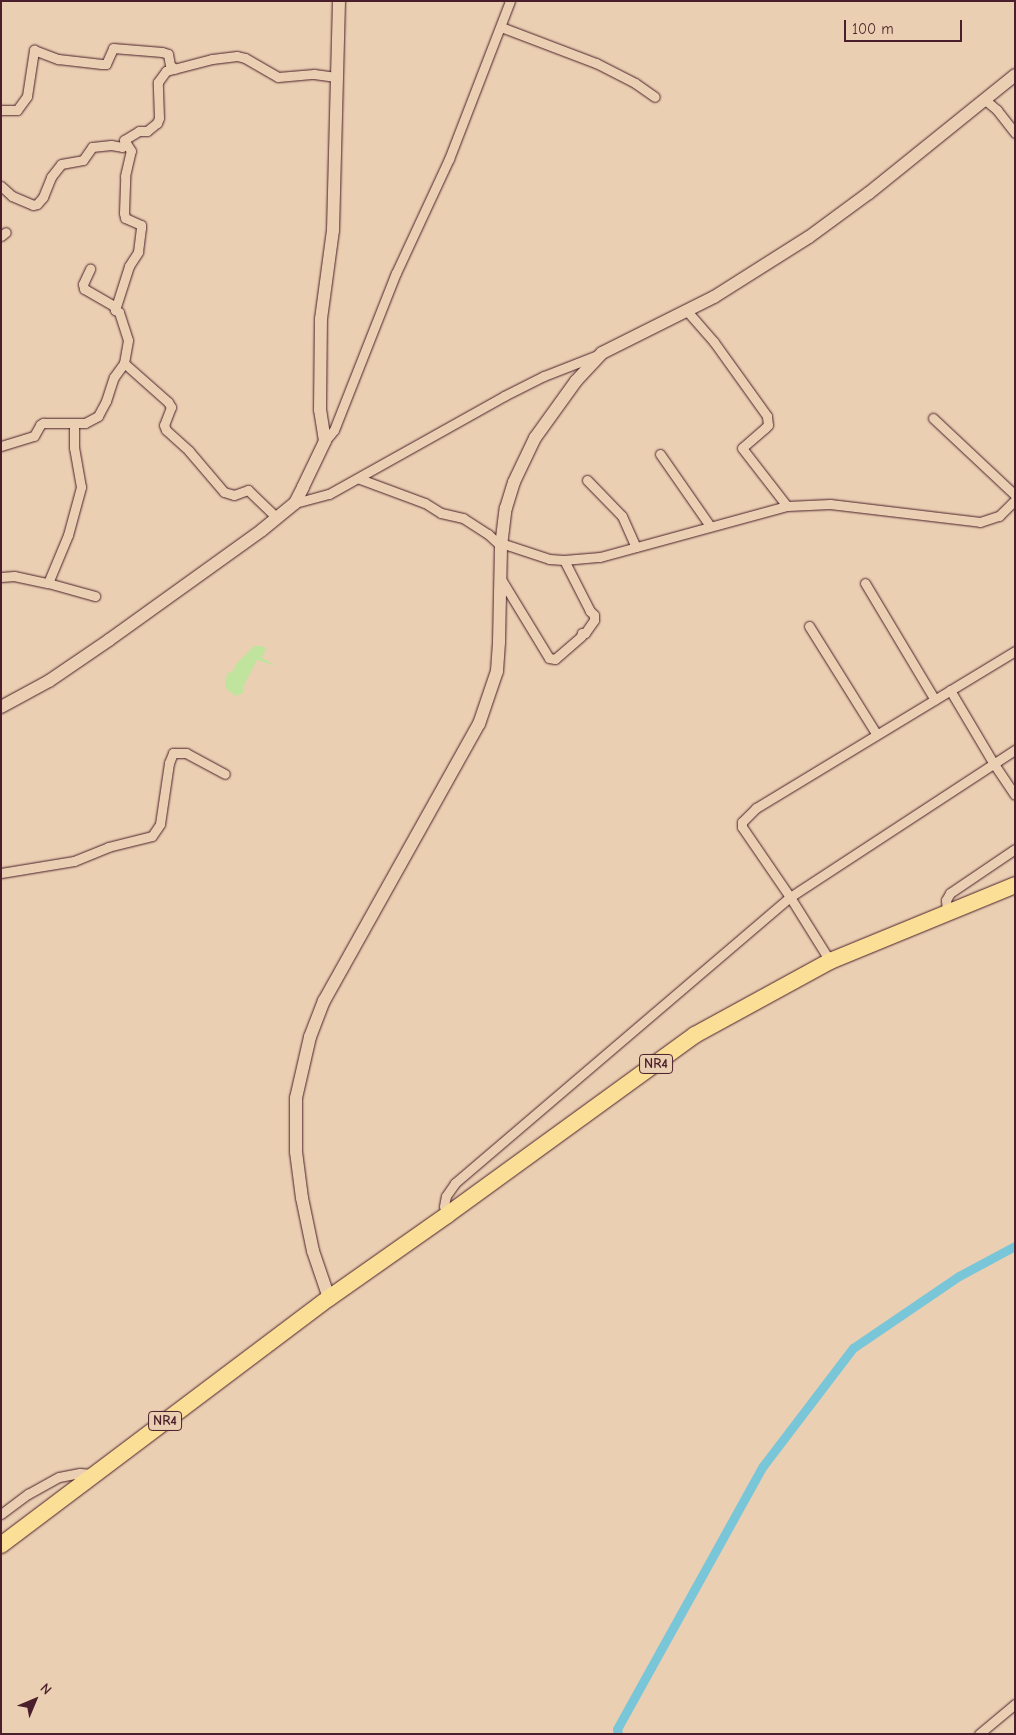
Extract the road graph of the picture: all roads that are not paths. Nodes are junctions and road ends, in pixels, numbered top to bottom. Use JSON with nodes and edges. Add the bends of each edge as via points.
{"nodes":[{"id":1,"x":339,"y":1,"type":"edge"},
{"id":2,"x":510,"y":1,"type":"edge"},
{"id":3,"x":501,"y":27,"type":"junction"},
{"id":4,"x":175,"y":69,"type":"junction"},
{"id":5,"x":1015,"y":75,"type":"edge"},
{"id":6,"x":336,"y":76,"type":"junction"},
{"id":7,"x":655,"y":97,"type":"dead end"},
{"id":8,"x":984,"y":100,"type":"junction"},
{"id":9,"x":1,"y":110,"type":"edge"},
{"id":10,"x":1015,"y":133,"type":"edge"},
{"id":11,"x":125,"y":143,"type":"junction"},
{"id":12,"x":1,"y":186,"type":"edge"},
{"id":13,"x":90,"y":269,"type":"dead end"},
{"id":14,"x":115,"y":310,"type":"junction"},
{"id":15,"x":687,"y":311,"type":"junction"},
{"id":16,"x":602,"y":353,"type":"junction"},
{"id":17,"x":124,"y":363,"type":"junction"},
{"id":18,"x":933,"y":418,"type":"dead end"},
{"id":19,"x":74,"y":423,"type":"junction"},
{"id":20,"x":325,"y":441,"type":"junction"},
{"id":21,"x":1,"y":446,"type":"edge"},
{"id":22,"x":660,"y":454,"type":"dead end"},
{"id":23,"x":360,"y":479,"type":"junction"},
{"id":24,"x":587,"y":480,"type":"dead end"},
{"id":25,"x":1015,"y":495,"type":"edge"},
{"id":26,"x":1015,"y":500,"type":"edge"},
{"id":27,"x":295,"y":503,"type":"junction"},
{"id":28,"x":787,"y":506,"type":"junction"},
{"id":29,"x":277,"y":518,"type":"junction"},
{"id":30,"x":710,"y":526,"type":"junction"},
{"id":31,"x":501,"y":545,"type":"junction"},
{"id":32,"x":636,"y":547,"type":"junction"},
{"id":33,"x":564,"y":560,"type":"junction"},
{"id":34,"x":1,"y":577,"type":"edge"},
{"id":35,"x":500,"y":578,"type":"junction"},
{"id":36,"x":48,"y":583,"type":"junction"},
{"id":37,"x":865,"y":583,"type":"dead end"},
{"id":38,"x":95,"y":596,"type":"dead end"},
{"id":39,"x":809,"y":626,"type":"dead end"},
{"id":40,"x":1015,"y":651,"type":"edge"},
{"id":41,"x":950,"y":690,"type":"junction"},
{"id":42,"x":934,"y":700,"type":"junction"},
{"id":43,"x":3,"y":704,"type":"edge"},
{"id":44,"x":877,"y":735,"type":"junction"},
{"id":45,"x":1015,"y":750,"type":"edge"},
{"id":46,"x":994,"y":764,"type":"junction"},
{"id":47,"x":224,"y":774,"type":"dead end"},
{"id":48,"x":1015,"y":795,"type":"edge"},
{"id":49,"x":1015,"y":849,"type":"edge"},
{"id":50,"x":1,"y":873,"type":"edge"},
{"id":51,"x":1015,"y":886,"type":"edge"},
{"id":52,"x":790,"y":897,"type":"junction"},
{"id":53,"x":947,"y":913,"type":"junction"},
{"id":54,"x":830,"y":961,"type":"junction"},
{"id":55,"x":447,"y":1215,"type":"junction"},
{"id":56,"x":329,"y":1298,"type":"junction"},
{"id":57,"x":92,"y":1474,"type":"junction"},
{"id":58,"x":1,"y":1514,"type":"edge"},
{"id":59,"x":1,"y":1545,"type":"edge"},
{"id":60,"x":1015,"y":1704,"type":"edge"},
{"id":61,"x":979,"y":1734,"type":"edge"}],
"edges":[{"from":1,"to":6,"type":"street"},
{"from":2,"to":3,"type":"street"},
{"from":3,"to":7,"type":"street","via":[[596,63]]},
{"from":3,"to":20,"type":"street","via":[[449,159],[396,273],[334,430]]},
{"from":4,"to":6,"type":"street","via":[[237,56],[278,77]]},
{"from":4,"to":9,"type":"street","via":[[170,65],[168,54],[162,52],[113,48],[106,64],[102,64],[58,59],[34,50],[27,96],[16,110]]},
{"from":4,"to":11,"type":"street","via":[[166,71],[158,82],[157,123],[146,132],[140,131],[124,140]]},
{"from":5,"to":8,"type":"street"},
{"from":6,"to":20,"type":"street","via":[[333,230],[321,319],[320,410]]},
{"from":8,"to":10,"type":"street","via":[[997,110]]},
{"from":8,"to":15,"type":"street","via":[[809,237]]},
{"from":11,"to":12,"type":"street","via":[[122,147],[92,147],[83,160],[61,164],[37,204],[12,196]]},
{"from":11,"to":14,"type":"street","via":[[131,151],[125,176],[124,213],[128,220],[141,225],[141,241]]},
{"from":13,"to":14,"type":"street","via":[[84,289],[114,306]]},
{"from":14,"to":17,"type":"street","via":[[122,318],[128,340]]},
{"from":15,"to":16,"type":"street"},
{"from":15,"to":28,"type":"street","via":[[714,342],[767,416],[768,425],[742,448]]},
{"from":16,"to":23,"type":"street","via":[[504,396]]},
{"from":16,"to":31,"type":"street","via":[[576,381],[535,438],[514,482],[506,508]]},
{"from":17,"to":19,"type":"street","via":[[98,416],[85,423]]},
{"from":17,"to":29,"type":"street","via":[[168,402],[171,408],[164,425],[166,430],[224,492],[234,495],[248,490]]},
{"from":18,"to":25,"type":"street"},
{"from":19,"to":21,"type":"street","via":[[44,423],[34,436]]},
{"from":19,"to":36,"type":"street","via":[[74,448],[81,488],[68,536]]},
{"from":20,"to":27,"type":"street"},
{"from":22,"to":30,"type":"street"},
{"from":23,"to":27,"type":"street","via":[[329,494]]},
{"from":23,"to":31,"type":"street","via":[[425,503],[440,512],[463,518]]},
{"from":24,"to":32,"type":"street","via":[[622,516]]},
{"from":26,"to":28,"type":"street","via":[[999,516],[980,522],[830,504]]},
{"from":27,"to":29,"type":"street"},
{"from":28,"to":30,"type":"street"},
{"from":29,"to":43,"type":"street","via":[[109,640],[49,680]]},
{"from":30,"to":32,"type":"street"},
{"from":31,"to":33,"type":"street","via":[[549,559]]},
{"from":31,"to":35,"type":"street"},
{"from":32,"to":33,"type":"street","via":[[600,557]]},
{"from":33,"to":35,"type":"street","via":[[594,620],[585,633],[582,632],[555,659],[549,658]]},
{"from":34,"to":36,"type":"street","via":[[14,576]]},
{"from":35,"to":56,"type":"street","via":[[496,671],[479,724],[324,1001],[310,1037],[296,1098],[296,1152],[313,1251]]},
{"from":36,"to":38,"type":"street"},
{"from":37,"to":42,"type":"street"},
{"from":39,"to":44,"type":"street"},
{"from":40,"to":41,"type":"street"},
{"from":41,"to":42,"type":"street"},
{"from":41,"to":46,"type":"street"},
{"from":42,"to":44,"type":"street"},
{"from":44,"to":52,"type":"street","via":[[756,808],[742,822],[746,833]]},
{"from":45,"to":46,"type":"street"},
{"from":46,"to":48,"type":"street"},
{"from":46,"to":52,"type":"street"},
{"from":47,"to":50,"type":"street","via":[[186,753],[173,753],[168,763],[160,824],[152,836],[108,847],[74,861]]},
{"from":49,"to":53,"type":"street","via":[[950,893],[946,900]]},
{"from":51,"to":53,"type":"highway","number":"NR4"},
{"from":52,"to":54,"type":"street"},
{"from":52,"to":55,"type":"street","via":[[455,1183],[446,1196],[444,1206]]},
{"from":53,"to":54,"type":"highway","number":"NR4"},
{"from":54,"to":55,"type":"highway","number":"NR4","via":[[695,1035]]},
{"from":55,"to":56,"type":"highway","number":"NR4"},
{"from":56,"to":57,"type":"highway","number":"NR4"},
{"from":57,"to":58,"type":"street","via":[[59,1477]]},
{"from":57,"to":59,"type":"highway","number":"NR4"},
{"from":60,"to":61,"type":"street"}]}
